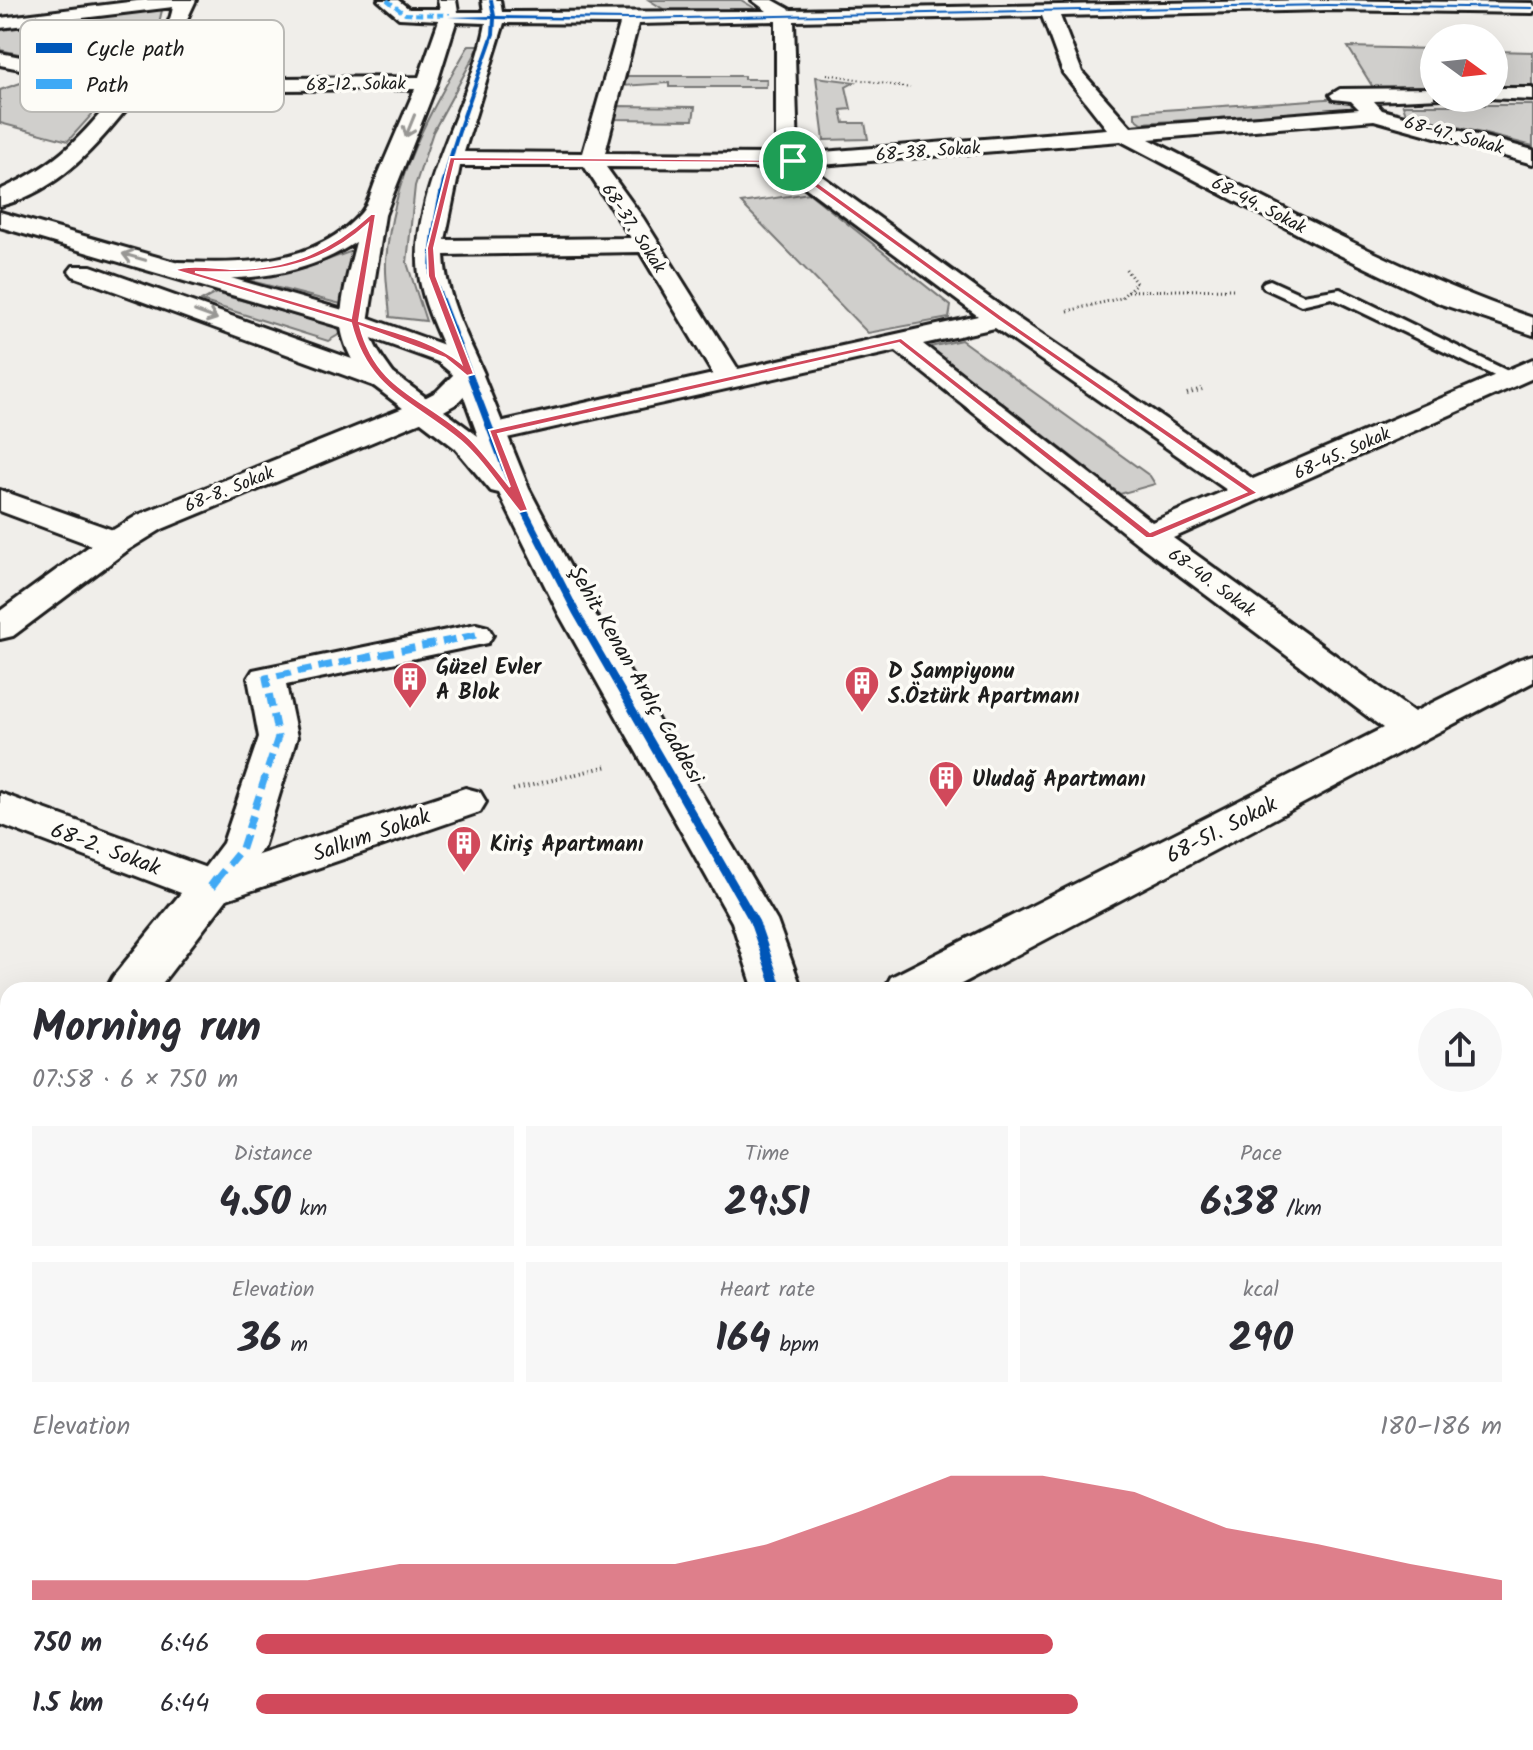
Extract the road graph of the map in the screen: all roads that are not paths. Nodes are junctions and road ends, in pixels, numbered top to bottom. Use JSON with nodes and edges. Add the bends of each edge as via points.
{"nodes":[{"id":1,"x":185,"y":0,"type":"edge"},
{"id":2,"x":387,"y":0,"type":"edge"},
{"id":3,"x":761,"y":0,"type":"edge"},
{"id":4,"x":956,"y":0,"type":"edge"},
{"id":5,"x":1385,"y":2,"type":"edge"},
{"id":6,"x":1186,"y":4,"type":"edge"},
{"id":7,"x":1533,"y":8,"type":"edge"},
{"id":8,"x":975,"y":10,"type":"junction"},
{"id":9,"x":1049,"y":10,"type":"junction"},
{"id":10,"x":785,"y":14,"type":"junction"},
{"id":11,"x":447,"y":17,"type":"edge"},
{"id":12,"x":493,"y":17,"type":"edge"},
{"id":13,"x":630,"y":19,"type":"junction"},
{"id":14,"x":24,"y":20,"type":"edge"},
{"id":15,"x":180,"y":20,"type":"edge"},
{"id":16,"x":20,"y":21,"type":"edge"},
{"id":17,"x":0,"y":23,"type":"edge"},
{"id":18,"x":0,"y":59,"type":"edge"},
{"id":19,"x":20,"y":64,"type":"edge"},
{"id":20,"x":427,"y":83,"type":"junction"},
{"id":21,"x":284,"y":84,"type":"edge"},
{"id":22,"x":1420,"y":94,"type":"edge"},
{"id":23,"x":1508,"y":94,"type":"edge"},
{"id":24,"x":1533,"y":94,"type":"edge"},
{"id":25,"x":1322,"y":95,"type":"dead end"},
{"id":26,"x":1357,"y":95,"type":"junction"},
{"id":27,"x":1134,"y":110,"type":"dead end"},
{"id":28,"x":111,"y":112,"type":"edge"},
{"id":29,"x":1104,"y":112,"type":"junction"},
{"id":30,"x":1375,"y":114,"type":"junction"},
{"id":31,"x":1128,"y":136,"type":"junction"},
{"id":32,"x":1533,"y":157,"type":"edge"},
{"id":33,"x":452,"y":159,"type":"junction"},
{"id":34,"x":592,"y":160,"type":"junction"},
{"id":35,"x":793,"y":161,"type":"junction"},
{"id":36,"x":0,"y":199,"type":"edge"},
{"id":37,"x":373,"y":215,"type":"junction"},
{"id":38,"x":0,"y":219,"type":"edge"},
{"id":39,"x":0,"y":245,"type":"edge"},
{"id":40,"x":645,"y":245,"type":"junction"},
{"id":41,"x":430,"y":248,"type":"junction"},
{"id":42,"x":33,"y":255,"type":"dead end"},
{"id":43,"x":60,"y":264,"type":"dead end"},
{"id":44,"x":178,"y":270,"type":"junction"},
{"id":45,"x":1270,"y":285,"type":"road end"},
{"id":46,"x":1000,"y":319,"type":"junction"},
{"id":47,"x":354,"y":322,"type":"junction"},
{"id":48,"x":1533,"y":327,"type":"edge"},
{"id":49,"x":901,"y":341,"type":"junction"},
{"id":50,"x":1522,"y":373,"type":"edge"},
{"id":51,"x":470,"y":374,"type":"junction"},
{"id":52,"x":730,"y":378,"type":"junction"},
{"id":53,"x":384,"y":380,"type":"junction"},
{"id":54,"x":424,"y":410,"type":"junction"},
{"id":55,"x":493,"y":432,"type":"junction"},
{"id":56,"x":1253,"y":493,"type":"junction"},
{"id":57,"x":0,"y":500,"type":"edge"},
{"id":58,"x":524,"y":510,"type":"junction"},
{"id":59,"x":1149,"y":536,"type":"junction"},
{"id":60,"x":116,"y":543,"type":"junction"},
{"id":61,"x":0,"y":628,"type":"edge"},
{"id":62,"x":476,"y":635,"type":"dead end"},
{"id":63,"x":1533,"y":667,"type":"edge"},
{"id":64,"x":1413,"y":731,"type":"junction"},
{"id":65,"x":465,"y":802,"type":"road end"},
{"id":66,"x":0,"y":808,"type":"edge"},
{"id":67,"x":211,"y":887,"type":"junction"},
{"id":68,"x":136,"y":982,"type":"edge"},
{"id":69,"x":775,"y":982,"type":"edge"},
{"id":70,"x":924,"y":982,"type":"edge"}],
"edges":[{"from":1,"to":14,"type":"street"},
{"from":1,"to":15,"type":"street"},
{"from":2,"to":11,"type":"street","via":[[405,14]]},
{"from":3,"to":10,"type":"street"},
{"from":4,"to":8,"type":"street"},
{"from":5,"to":6,"type":"street"},
{"from":5,"to":7,"type":"street"},
{"from":6,"to":9,"type":"street"},
{"from":8,"to":9,"type":"street"},
{"from":8,"to":10,"type":"street"},
{"from":9,"to":29,"type":"street","name":"68-44. Sokak","via":[[1073,73]]},
{"from":10,"to":13,"type":"street"},
{"from":10,"to":35,"type":"street","via":[[787,154]]},
{"from":11,"to":12,"type":"street"},
{"from":11,"to":20,"type":"street"},
{"from":12,"to":13,"type":"street"},
{"from":12,"to":33,"type":"street"},
{"from":13,"to":34,"type":"street","name":"68-37. Sokak"},
{"from":16,"to":17,"type":"street"},
{"from":18,"to":19,"type":"street","name":"68-12. Sokak"},
{"from":20,"to":21,"type":"street","name":"68-12. Sokak"},
{"from":20,"to":37,"type":"street","one_way":true},
{"from":22,"to":26,"type":"street"},
{"from":23,"to":24,"type":"street"},
{"from":25,"to":26,"type":"street"},
{"from":26,"to":30,"type":"street"},
{"from":27,"to":29,"type":"street"},
{"from":28,"to":36,"type":"street","via":[[66,165]]},
{"from":29,"to":31,"type":"street","name":"68-44. Sokak"},
{"from":30,"to":31,"type":"street","name":"68-38. Sokak"},
{"from":30,"to":32,"type":"street","name":"68-47. Sokak"},
{"from":31,"to":35,"type":"street","name":"68-38. Sokak"},
{"from":31,"to":48,"type":"street","name":"68-44. Sokak","via":[[1450,298]]},
{"from":33,"to":34,"type":"street","name":"68-38. Sokak"},
{"from":33,"to":41,"type":"street"},
{"from":34,"to":35,"type":"street","name":"68-38. Sokak"},
{"from":34,"to":40,"type":"street","name":"68-37. Sokak"},
{"from":35,"to":46,"type":"street","via":[[801,173]]},
{"from":37,"to":44,"type":"street","via":[[334,248],[290,264],[252,271]]},
{"from":37,"to":47,"type":"street"},
{"from":44,"to":38,"type":"street","one_way":true},
{"from":39,"to":42,"type":"street"},
{"from":40,"to":41,"type":"street"},
{"from":40,"to":52,"type":"street","name":"68-37. Sokak"},
{"from":41,"to":51,"type":"street","name":"Şehit Kenan Ardıç Caddesi","via":[[441,305]]},
{"from":43,"to":53,"type":"street","name":"Şehit Kenan Ardıç Caddesi","one_way":true},
{"from":44,"to":47,"type":"street"},
{"from":45,"to":50,"type":"lane","via":[[1301,300],[1334,293]]},
{"from":46,"to":49,"type":"street"},
{"from":46,"to":56,"type":"street"},
{"from":47,"to":51,"type":"street","via":[[448,356]]},
{"from":47,"to":53,"type":"street","via":[[362,351]]},
{"from":49,"to":52,"type":"street"},
{"from":49,"to":59,"type":"street","name":"68-40. Sokak"},
{"from":50,"to":56,"type":"street","name":"68-45. Sokak"},
{"from":51,"to":54,"type":"street","name":"68-8. Sokak","via":[[446,398]]},
{"from":51,"to":55,"type":"street","name":"Şehit Kenan Ardıç Caddesi"},
{"from":52,"to":55,"type":"street"},
{"from":53,"to":54,"type":"street","name":"Şehit Kenan Ardıç Caddesi"},
{"from":54,"to":58,"type":"street","name":"Şehit Kenan Ardıç Caddesi","via":[[466,441]]},
{"from":54,"to":60,"type":"street","name":"68-8. Sokak","via":[[182,507]]},
{"from":55,"to":58,"type":"street","name":"Şehit Kenan Ardıç Caddesi"},
{"from":56,"to":59,"type":"street","name":"68-45. Sokak"},
{"from":57,"to":60,"type":"street"},
{"from":58,"to":69,"type":"street","name":"Şehit Kenan Ardıç Caddesi","via":[[577,614],[754,921]]},
{"from":59,"to":64,"type":"street","name":"68-40. Sokak"},
{"from":60,"to":61,"type":"street","name":"68-8. Sokak"},
{"from":62,"to":67,"type":"street","via":[[266,678],[278,737],[242,848]]},
{"from":63,"to":64,"type":"street","name":"68-51. Sokak"},
{"from":64,"to":70,"type":"street","name":"68-51. Sokak"},
{"from":65,"to":67,"type":"street","name":"Salkım Sokak"},
{"from":66,"to":67,"type":"street","name":"68-2. Sokak"},
{"from":67,"to":68,"type":"street"}]}
